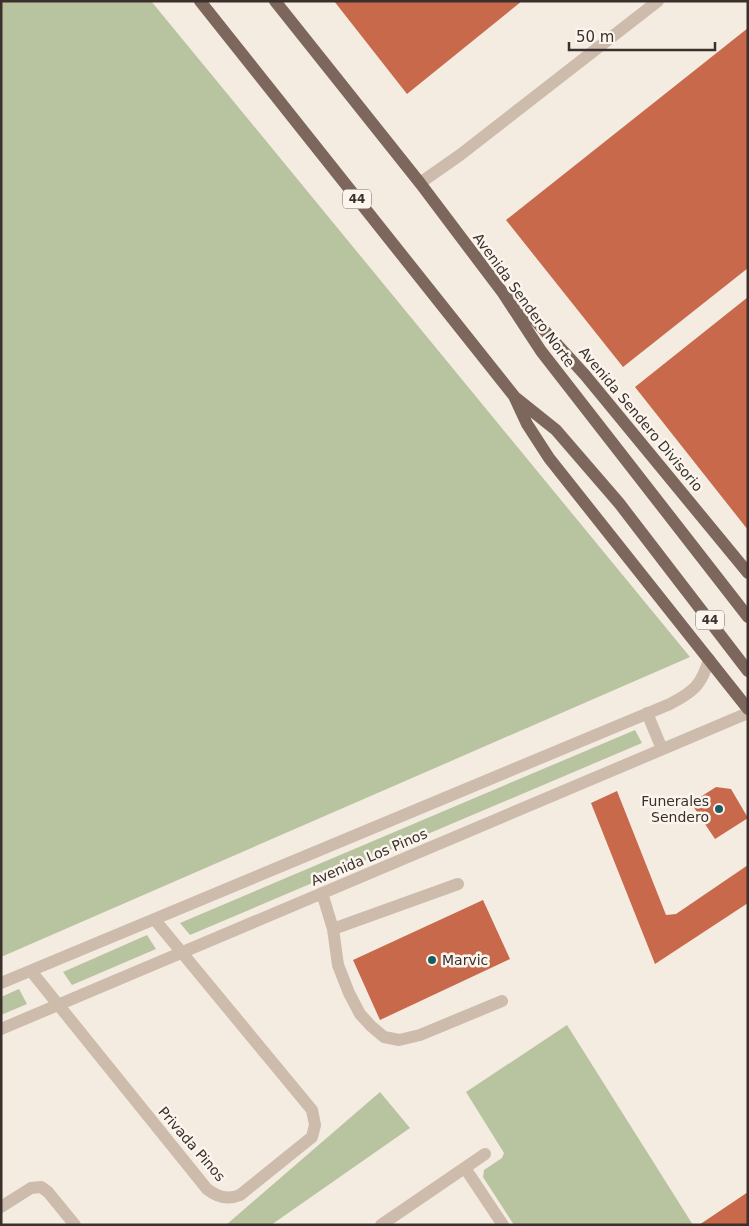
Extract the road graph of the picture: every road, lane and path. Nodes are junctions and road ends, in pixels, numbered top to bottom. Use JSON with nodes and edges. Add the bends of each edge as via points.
{"nodes":[{"id":1,"x":200,"y":1,"type":"edge"},
{"id":2,"x":275,"y":1,"type":"edge"},
{"id":3,"x":658,"y":1,"type":"edge"},
{"id":4,"x":420,"y":183,"type":"junction"},
{"id":5,"x":503,"y":293,"type":"junction"},
{"id":6,"x":514,"y":396,"type":"junction"},
{"id":7,"x":748,"y":573,"type":"edge"},
{"id":8,"x":748,"y":617,"type":"edge"},
{"id":9,"x":709,"y":659,"type":"junction"},
{"id":10,"x":748,"y":671,"type":"edge"},
{"id":11,"x":748,"y":711,"type":"edge"},
{"id":12,"x":647,"y":713,"type":"junction"},
{"id":13,"x":662,"y":749,"type":"junction"},
{"id":14,"x":458,"y":884,"type":"dead end"},
{"id":15,"x":322,"y":893,"type":"junction"},
{"id":16,"x":155,"y":920,"type":"junction"},
{"id":17,"x":333,"y":929,"type":"junction"},
{"id":18,"x":182,"y":952,"type":"junction"},
{"id":19,"x":31,"y":971,"type":"junction"},
{"id":20,"x":1,"y":983,"type":"edge"},
{"id":21,"x":502,"y":1001,"type":"dead end"},
{"id":22,"x":58,"y":1005,"type":"junction"},
{"id":23,"x":1,"y":1029,"type":"edge"},
{"id":24,"x":485,"y":1154,"type":"dead end"},
{"id":25,"x":465,"y":1168,"type":"junction"},
{"id":26,"x":1,"y":1206,"type":"edge"},
{"id":27,"x":75,"y":1225,"type":"edge"},
{"id":28,"x":381,"y":1225,"type":"edge"},
{"id":29,"x":503,"y":1225,"type":"edge"}],
"edges":[{"from":1,"to":6,"type":"main road","number":"44"},
{"from":2,"to":4,"type":"main road","name":"Avenida Sendero Norte","number":"44"},
{"from":3,"to":4,"type":"street"},
{"from":4,"to":5,"type":"main road","name":"Avenida Sendero Norte","number":"44"},
{"from":5,"to":7,"type":"main road","name":"Avenida Sendero Divisorio","via":[[523,307],[585,375]]},
{"from":5,"to":8,"type":"main road","name":"Avenida Sendero Norte","number":"44","via":[[541,351]]},
{"from":6,"to":9,"type":"main road","via":[[549,458]]},
{"from":6,"to":10,"type":"main road","number":"44","via":[[556,430],[619,503]]},
{"from":9,"to":11,"type":"main road"},
{"from":9,"to":12,"type":"street","name":"Avenida Los Pinos","via":[[704,677],[692,691]]},
{"from":11,"to":13,"type":"street","name":"Avenida Los Pinos"},
{"from":12,"to":13,"type":"street"},
{"from":12,"to":16,"type":"street","name":"Avenida Los Pinos"},
{"from":13,"to":15,"type":"street","name":"Avenida Los Pinos"},
{"from":14,"to":17,"type":"street"},
{"from":15,"to":17,"type":"street"},
{"from":15,"to":18,"type":"street","name":"Avenida Los Pinos"},
{"from":16,"to":18,"type":"street","name":"Privada Pinos"},
{"from":16,"to":19,"type":"street","name":"Avenida Los Pinos"},
{"from":17,"to":21,"type":"street","via":[[338,965],[348,993],[360,1014],[384,1037],[399,1040],[420,1035]]},
{"from":18,"to":22,"type":"street","name":"Avenida Los Pinos"},
{"from":18,"to":22,"type":"street","name":"Privada Pinos","via":[[307,1103],[314,1118],[314,1132],[307,1142],[240,1195],[223,1198],[207,1189]]},
{"from":19,"to":20,"type":"street","name":"Avenida Los Pinos"},
{"from":19,"to":22,"type":"street","name":"Privada Pinos"},
{"from":22,"to":23,"type":"street","name":"Avenida Los Pinos"},
{"from":24,"to":25,"type":"street"},
{"from":25,"to":28,"type":"street"},
{"from":25,"to":29,"type":"street"},
{"from":26,"to":27,"type":"street","via":[[31,1188],[41,1187]]}]}
